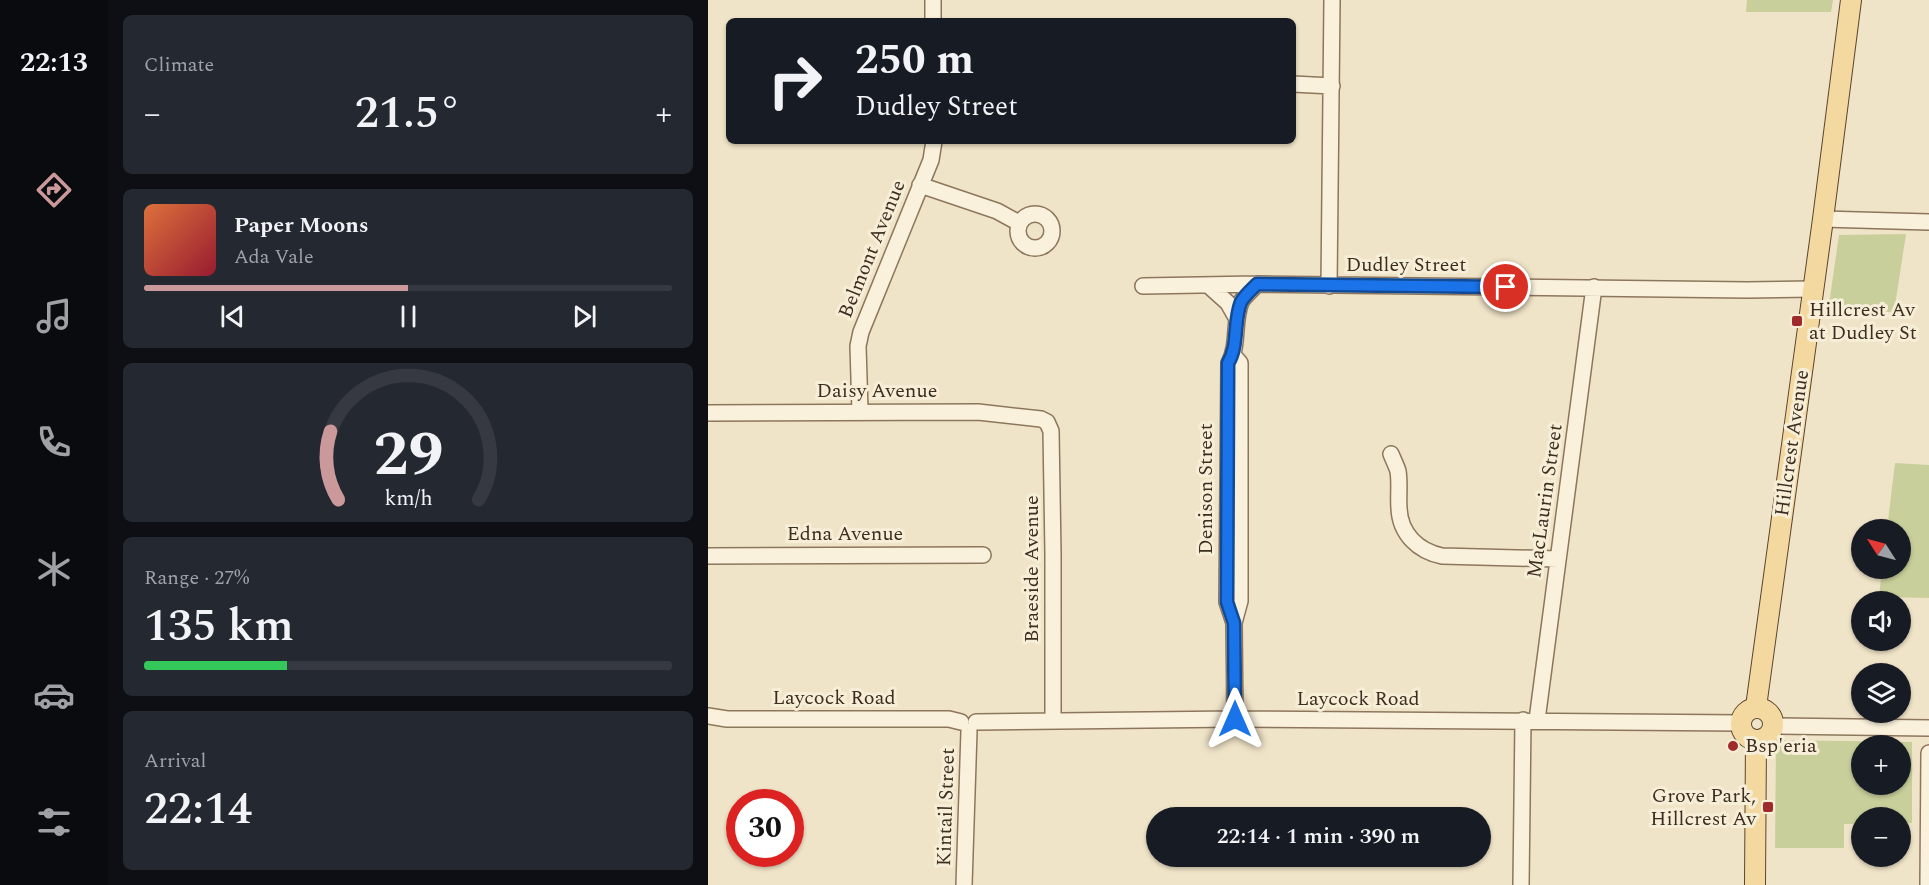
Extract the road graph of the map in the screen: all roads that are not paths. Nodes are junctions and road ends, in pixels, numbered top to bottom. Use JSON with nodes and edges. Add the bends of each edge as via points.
{"nodes":[{"id":1,"x":933,"y":0,"type":"edge"},
{"id":2,"x":1332,"y":0,"type":"edge"},
{"id":3,"x":1851,"y":0,"type":"edge"},
{"id":4,"x":933,"y":18,"type":"edge"},
{"id":5,"x":1296,"y":84,"type":"edge"},
{"id":6,"x":1332,"y":86,"type":"junction"},
{"id":7,"x":934,"y":144,"type":"edge"},
{"id":8,"x":920,"y":185,"type":"junction"},
{"id":9,"x":1823,"y":219,"type":"junction"},
{"id":10,"x":1929,"y":222,"type":"edge"},
{"id":11,"x":1019,"y":223,"type":"dead end"},
{"id":12,"x":1257,"y":284,"type":"junction"},
{"id":13,"x":1143,"y":285,"type":"dead end"},
{"id":14,"x":1208,"y":285,"type":"junction"},
{"id":15,"x":1329,"y":286,"type":"junction"},
{"id":16,"x":1594,"y":287,"type":"junction"},
{"id":17,"x":1813,"y":289,"type":"junction"},
{"id":18,"x":1237,"y":319,"type":"junction"},
{"id":19,"x":860,"y":411,"type":"junction"},
{"id":20,"x":708,"y":413,"type":"edge"},
{"id":21,"x":1045,"y":421,"type":"joint"},
{"id":22,"x":1391,"y":454,"type":"dead end"},
{"id":23,"x":983,"y":555,"type":"dead end"},
{"id":24,"x":708,"y":556,"type":"edge"},
{"id":25,"x":1558,"y":559,"type":"junction"},
{"id":26,"x":1756,"y":707,"type":"junction"},
{"id":27,"x":708,"y":716,"type":"edge"},
{"id":28,"x":1053,"y":719,"type":"junction"},
{"id":29,"x":1235,"y":719,"type":"junction"},
{"id":30,"x":1530,"y":720,"type":"junction"},
{"id":31,"x":1741,"y":723,"type":"junction"},
{"id":32,"x":968,"y":725,"type":"junction"},
{"id":33,"x":1773,"y":726,"type":"junction"},
{"id":34,"x":1929,"y":728,"type":"edge"},
{"id":35,"x":1756,"y":740,"type":"junction"},
{"id":36,"x":1929,"y":753,"type":"edge"},
{"id":37,"x":964,"y":885,"type":"edge"},
{"id":38,"x":1521,"y":885,"type":"edge"},
{"id":39,"x":1755,"y":885,"type":"edge"},
{"id":40,"x":1928,"y":885,"type":"edge"}],
"edges":[{"from":1,"to":4,"type":"street"},
{"from":2,"to":6,"type":"street"},
{"from":3,"to":9,"type":"main road","name":"Hillcrest Avenue"},
{"from":5,"to":6,"type":"street"},
{"from":6,"to":15,"type":"street"},
{"from":7,"to":8,"type":"street","name":"Belmont Avenue"},
{"from":8,"to":11,"type":"street","via":[[997,211]]},
{"from":8,"to":19,"type":"street","name":"Belmont Avenue","via":[[861,332]]},
{"from":9,"to":10,"type":"street"},
{"from":9,"to":17,"type":"main road","name":"Hillcrest Avenue"},
{"from":12,"to":14,"type":"street","name":"Dudley Street"},
{"from":12,"to":15,"type":"street","name":"Dudley Street"},
{"from":12,"to":18,"type":"street","name":"Denison Street","via":[[1242,301]]},
{"from":13,"to":14,"type":"street","name":"Dudley Street"},
{"from":14,"to":18,"type":"street","via":[[1228,303]]},
{"from":15,"to":16,"type":"street","name":"Dudley Street"},
{"from":16,"to":17,"type":"street","name":"Dudley Street"},
{"from":16,"to":25,"type":"street","name":"MacLaurin Street"},
{"from":17,"to":26,"type":"main road","name":"Hillcrest Avenue"},
{"from":18,"to":29,"type":"street","name":"Denison Street","via":[[1233,355],[1228,363],[1227,602],[1234,623]]},
{"from":19,"to":20,"type":"street","name":"Daisy Avenue"},
{"from":19,"to":21,"type":"street","name":"Daisy Avenue","via":[[978,412]]},
{"from":21,"to":28,"type":"street","name":"Braeside Avenue","via":[[1051,431]]},
{"from":22,"to":25,"type":"street","via":[[1398,474],[1401,520],[1411,540],[1425,552],[1442,556]]},
{"from":23,"to":24,"type":"street","name":"Edna Avenue"},
{"from":25,"to":30,"type":"street","name":"MacLaurin Street"},
{"from":26,"to":31,"type":"main road","via":[[1745,712]]},
{"from":26,"to":33,"type":"main road","via":[[1769,713]]},
{"from":27,"to":32,"type":"street","name":"Laycock Road","via":[[949,719]]},
{"from":28,"to":29,"type":"street","name":"Laycock Road"},
{"from":28,"to":32,"type":"street","name":"Laycock Road"},
{"from":29,"to":30,"type":"street","name":"Laycock Road"},
{"from":30,"to":31,"type":"street","name":"Laycock Road"},
{"from":30,"to":38,"type":"street","name":"MacLaurin Street"},
{"from":31,"to":35,"type":"main road","via":[[1743,732]]},
{"from":32,"to":37,"type":"street","name":"Kintail Street"},
{"from":33,"to":34,"type":"street"},
{"from":33,"to":35,"type":"main road","via":[[1765,737]]},
{"from":35,"to":39,"type":"main road"},
{"from":36,"to":40,"type":"street"}]}
